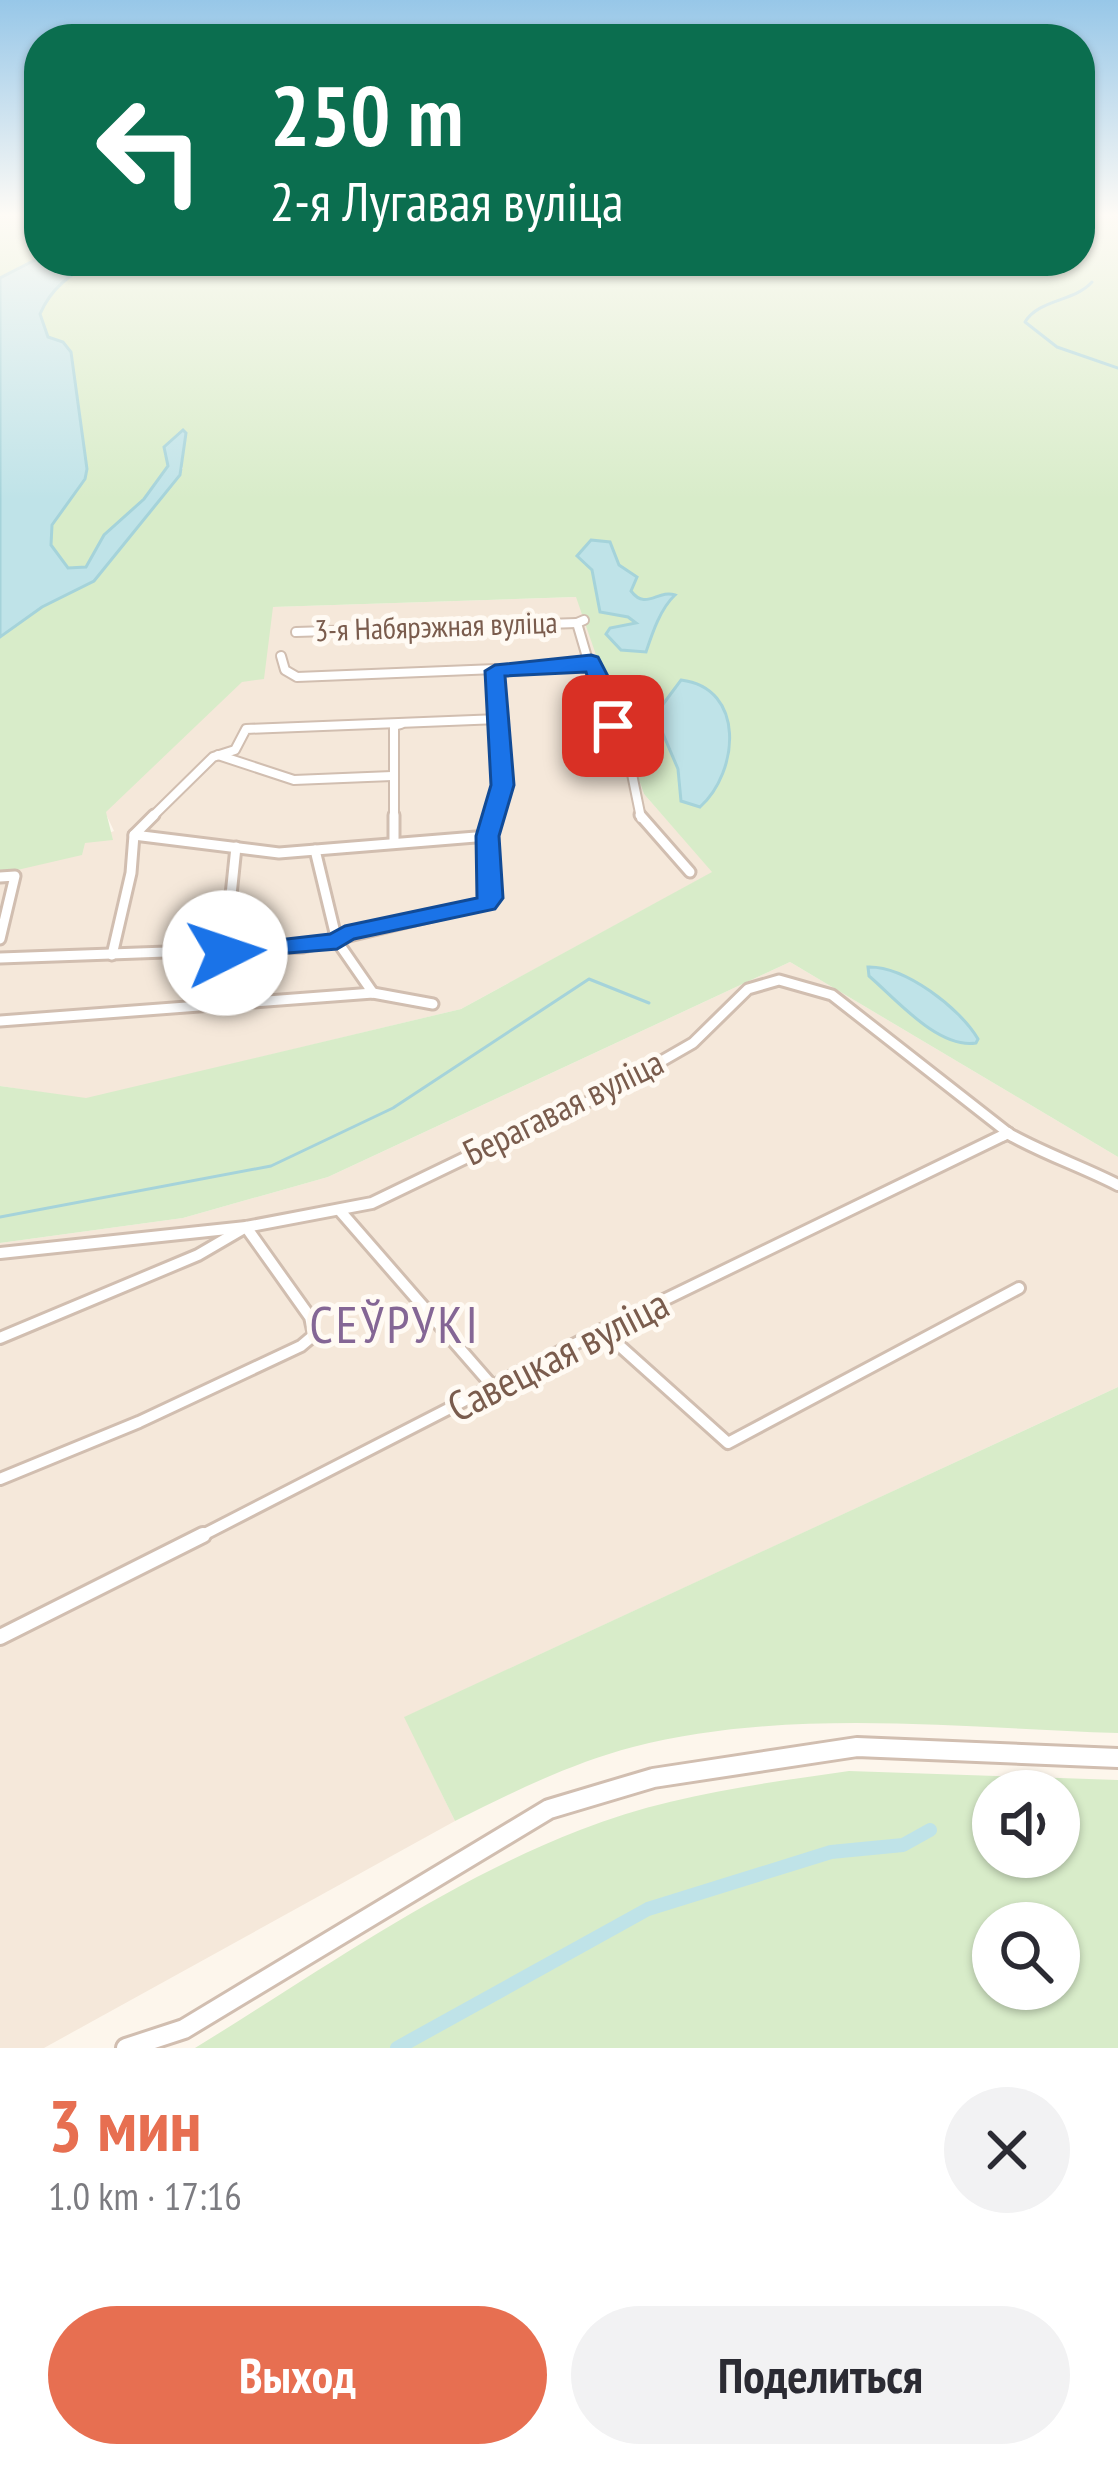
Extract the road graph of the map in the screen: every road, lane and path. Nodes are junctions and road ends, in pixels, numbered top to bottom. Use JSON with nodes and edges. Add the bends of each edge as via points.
{"nodes":[{"id":1,"x":296,"y":632,"type":"dead end"},
{"id":2,"x":280,"y":656,"type":"dead end"},
{"id":3,"x":591,"y":662,"type":"junction"},
{"id":4,"x":496,"y":671,"type":"junction"},
{"id":5,"x":499,"y":719,"type":"junction"},
{"id":6,"x":412,"y":720,"type":"junction"},
{"id":7,"x":218,"y":755,"type":"junction"},
{"id":8,"x":392,"y":776,"type":"junction"},
{"id":9,"x":134,"y":835,"type":"junction"},
{"id":10,"x":488,"y":836,"type":"junction"},
{"id":11,"x":394,"y":841,"type":"junction"},
{"id":12,"x":236,"y":847,"type":"junction"},
{"id":13,"x":316,"y":850,"type":"junction"},
{"id":14,"x":690,"y":872,"type":"dead end"},
{"id":15,"x":0,"y":877,"type":"edge"},
{"id":16,"x":0,"y":938,"type":"edge"},
{"id":17,"x":337,"y":941,"type":"junction"},
{"id":18,"x":225,"y":953,"type":"junction"},
{"id":19,"x":112,"y":955,"type":"junction"},
{"id":20,"x":0,"y":958,"type":"edge"},
{"id":21,"x":373,"y":993,"type":"junction"},
{"id":22,"x":433,"y":1004,"type":"dead end"},
{"id":23,"x":0,"y":1022,"type":"edge"},
{"id":24,"x":1008,"y":1132,"type":"junction"},
{"id":25,"x":1118,"y":1185,"type":"edge"},
{"id":26,"x":341,"y":1212,"type":"junction"},
{"id":27,"x":246,"y":1227,"type":"junction"},
{"id":28,"x":0,"y":1253,"type":"edge"},
{"id":29,"x":1019,"y":1288,"type":"dead end"},
{"id":30,"x":602,"y":1330,"type":"junction"},
{"id":31,"x":0,"y":1338,"type":"edge"},
{"id":32,"x":495,"y":1389,"type":"junction"},
{"id":33,"x":0,"y":1479,"type":"edge"},
{"id":34,"x":0,"y":1636,"type":"edge"},
{"id":35,"x":1118,"y":1758,"type":"edge"},
{"id":36,"x":126,"y":2048,"type":"edge"}],
"edges":[{"from":1,"to":3,"type":"street","name":"3-я Набярэжная вуліца","via":[[581,621]]},
{"from":2,"to":4,"type":"street","via":[[297,676]]},
{"from":3,"to":4,"type":"street"},
{"from":3,"to":14,"type":"street","via":[[641,818]]},
{"from":4,"to":5,"type":"street"},
{"from":5,"to":6,"type":"street"},
{"from":5,"to":10,"type":"street","via":[[502,785]]},
{"from":6,"to":7,"type":"street","via":[[254,727],[236,750]]},
{"from":6,"to":8,"type":"street","via":[[394,726]]},
{"from":7,"to":8,"type":"street","via":[[294,780]]},
{"from":7,"to":9,"type":"street"},
{"from":8,"to":11,"type":"street"},
{"from":9,"to":12,"type":"street"},
{"from":9,"to":19,"type":"street"},
{"from":10,"to":11,"type":"street"},
{"from":10,"to":17,"type":"street","via":[[486,903]]},
{"from":11,"to":13,"type":"street"},
{"from":12,"to":13,"type":"street"},
{"from":12,"to":18,"type":"street"},
{"from":13,"to":17,"type":"street"},
{"from":15,"to":16,"type":"street","via":[[15,876]]},
{"from":17,"to":18,"type":"street"},
{"from":17,"to":21,"type":"street"},
{"from":18,"to":19,"type":"street"},
{"from":19,"to":20,"type":"street"},
{"from":21,"to":22,"type":"street"},
{"from":21,"to":23,"type":"street"},
{"from":24,"to":25,"type":"street"},
{"from":24,"to":26,"type":"street","name":"Берагавая вуліца","via":[[832,994],[779,980],[748,989],[693,1043],[599,1097]]},
{"from":24,"to":30,"type":"street","name":"Савецкая вуліца"},
{"from":26,"to":27,"type":"street","name":"Берагавая вуліца"},
{"from":26,"to":32,"type":"street"},
{"from":27,"to":28,"type":"street","name":"Берагавая вуліца"},
{"from":27,"to":31,"type":"street"},
{"from":27,"to":33,"type":"street","via":[[310,1317],[314,1335],[139,1422]]},
{"from":29,"to":30,"type":"street","via":[[728,1443]]},
{"from":30,"to":32,"type":"street","name":"Савецкая вуліца"},
{"from":32,"to":34,"type":"street","name":"Савецкая вуліца"},
{"from":35,"to":36,"type":"street","via":[[857,1747],[653,1778],[549,1809],[184,2029]]}]}
